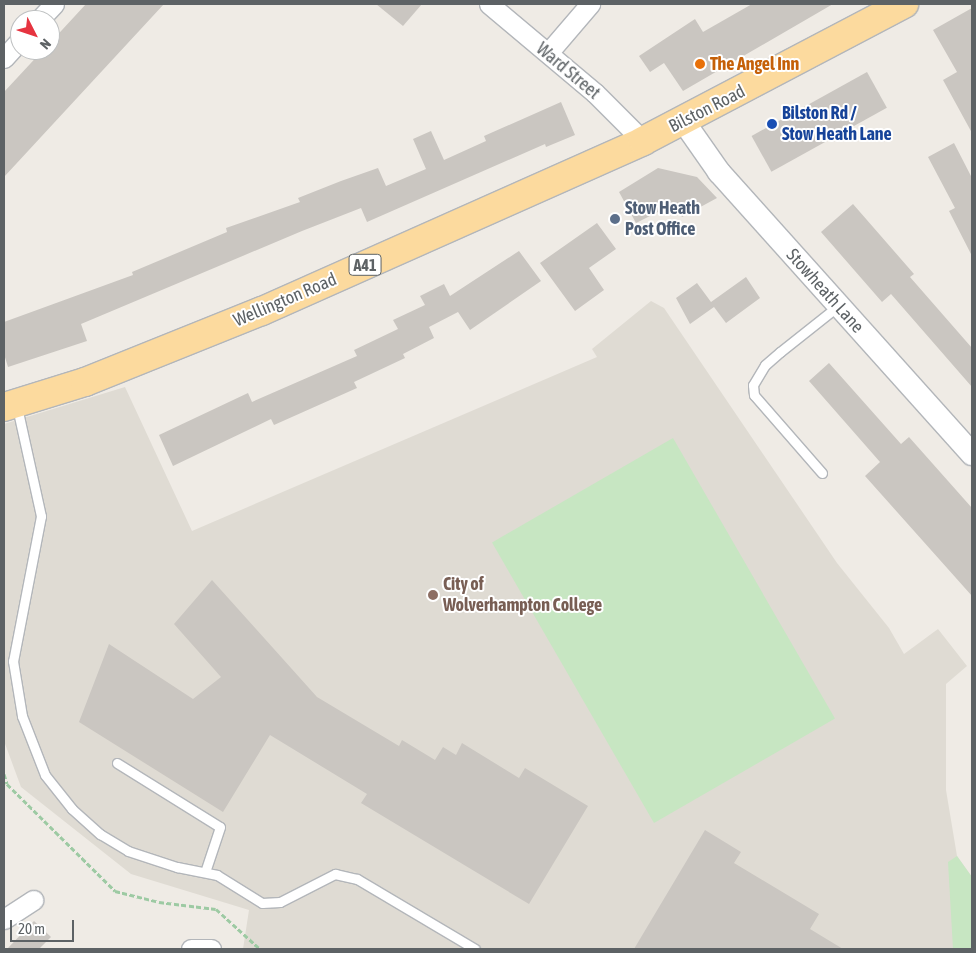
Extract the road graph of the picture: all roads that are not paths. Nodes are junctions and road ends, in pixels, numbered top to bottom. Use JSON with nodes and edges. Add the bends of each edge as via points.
{"nodes":[{"id":1,"x":489,"y":4,"type":"edge"},
{"id":2,"x":590,"y":4,"type":"edge"},
{"id":3,"x":904,"y":4,"type":"edge"},
{"id":4,"x":548,"y":54,"type":"junction"},
{"id":5,"x":684,"y":122,"type":"junction"},
{"id":6,"x":643,"y":141,"type":"junction"},
{"id":7,"x":838,"y":306,"type":"junction"},
{"id":8,"x":10,"y":405,"type":"edge"},
{"id":9,"x":972,"y":454,"type":"edge"},
{"id":10,"x":822,"y":473,"type":"dead end"},
{"id":11,"x":117,"y":764,"type":"dead end"},
{"id":12,"x":205,"y":872,"type":"junction"},
{"id":13,"x":32,"y":900,"type":"dead end"},
{"id":14,"x":4,"y":918,"type":"edge"},
{"id":15,"x":191,"y":949,"type":"edge"},
{"id":16,"x":211,"y":949,"type":"edge"},
{"id":17,"x":475,"y":949,"type":"edge"}],
"edges":[{"from":1,"to":4,"type":"street","name":"Ward Street"},
{"from":2,"to":4,"type":"street"},
{"from":3,"to":5,"type":"highway","name":"Bilston Road","number":"A41"},
{"from":4,"to":6,"type":"street","name":"Ward Street","via":[[595,93]]},
{"from":5,"to":6,"type":"highway","name":"Bilston Road","number":"A41"},
{"from":5,"to":7,"type":"street","name":"Stowheath Lane","via":[[719,172]]},
{"from":6,"to":8,"type":"highway","name":"Wellington Road","number":"A41","via":[[262,312],[85,382]]},
{"from":7,"to":9,"type":"street","name":"Stowheath Lane"},
{"from":7,"to":10,"type":"lane","via":[[780,352],[752,385],[754,395]]},
{"from":8,"to":12,"type":"lane","via":[[41,516],[13,661],[22,716],[44,774],[72,809],[100,834],[128,851]]},
{"from":11,"to":12,"type":"lane","via":[[220,827]]},
{"from":12,"to":17,"type":"lane","via":[[217,875],[262,903],[280,902],[335,874],[357,879]]},
{"from":13,"to":14,"type":"street"},
{"from":15,"to":16,"type":"street"}]}
